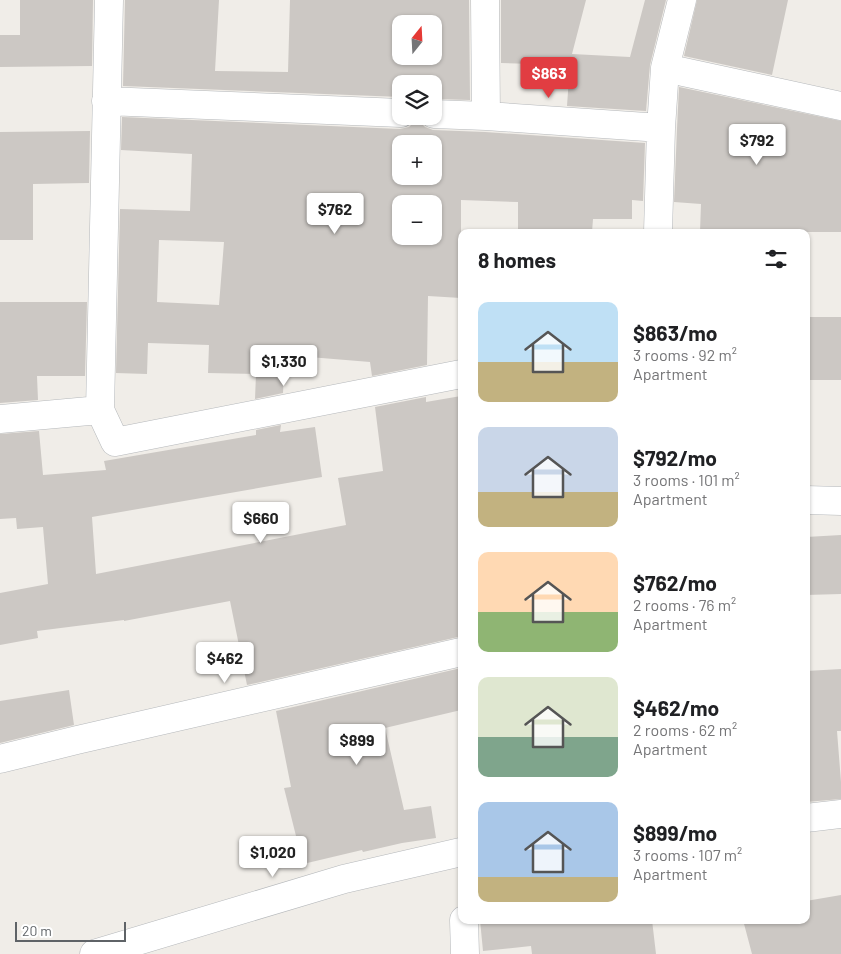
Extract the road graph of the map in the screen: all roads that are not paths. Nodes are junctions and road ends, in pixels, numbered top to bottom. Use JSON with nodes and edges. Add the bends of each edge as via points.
{"nodes":[{"id":1,"x":109,"y":0,"type":"edge"},
{"id":2,"x":485,"y":0,"type":"edge"},
{"id":3,"x":682,"y":0,"type":"edge"},
{"id":4,"x":665,"y":68,"type":"junction"},
{"id":5,"x":106,"y":102,"type":"junction"},
{"id":6,"x":841,"y":106,"type":"edge"},
{"id":7,"x":392,"y":113,"type":"edge"},
{"id":8,"x":442,"y":114,"type":"edge"},
{"id":9,"x":486,"y":116,"type":"junction"},
{"id":10,"x":661,"y":128,"type":"junction"},
{"id":11,"x":658,"y":229,"type":"edge"},
{"id":12,"x":458,"y":375,"type":"edge"},
{"id":13,"x":100,"y":410,"type":"junction"},
{"id":14,"x":0,"y":419,"type":"edge"},
{"id":15,"x":810,"y":500,"type":"edge"},
{"id":16,"x":841,"y":501,"type":"edge"},
{"id":17,"x":458,"y":653,"type":"edge"},
{"id":18,"x":0,"y":760,"type":"edge"},
{"id":19,"x":841,"y":814,"type":"edge"},
{"id":20,"x":810,"y":818,"type":"edge"},
{"id":21,"x":458,"y":860,"type":"edge"},
{"id":22,"x":464,"y":924,"type":"edge"},
{"id":23,"x":94,"y":954,"type":"edge"},
{"id":24,"x":465,"y":954,"type":"edge"}],
"edges":[{"from":1,"to":5,"type":"street"},
{"from":2,"to":9,"type":"street"},
{"from":3,"to":4,"type":"street"},
{"from":4,"to":6,"type":"street"},
{"from":4,"to":10,"type":"street"},
{"from":5,"to":7,"type":"street"},
{"from":5,"to":13,"type":"street"},
{"from":8,"to":9,"type":"street"},
{"from":9,"to":10,"type":"street"},
{"from":10,"to":11,"type":"street"},
{"from":12,"to":13,"type":"street","via":[[116,442]]},
{"from":13,"to":14,"type":"street"},
{"from":15,"to":16,"type":"street"},
{"from":17,"to":18,"type":"street"},
{"from":19,"to":20,"type":"street"},
{"from":21,"to":23,"type":"street","via":[[344,879]]},
{"from":22,"to":24,"type":"street"}]}
